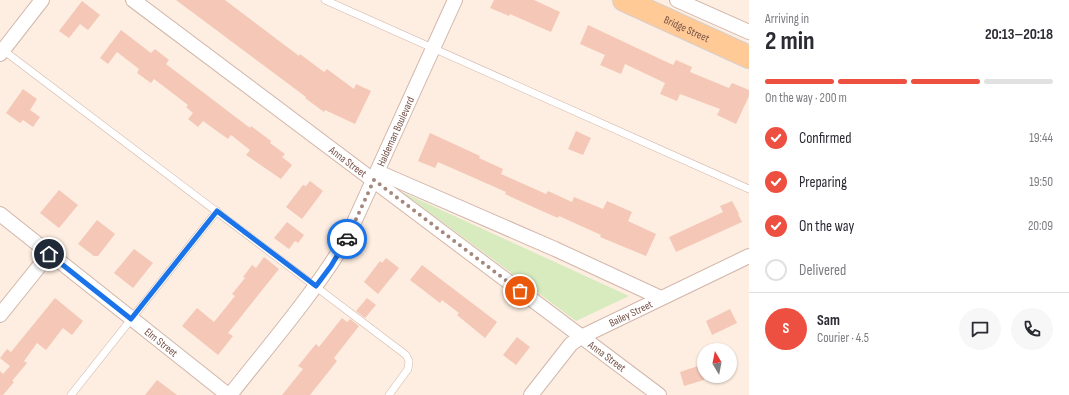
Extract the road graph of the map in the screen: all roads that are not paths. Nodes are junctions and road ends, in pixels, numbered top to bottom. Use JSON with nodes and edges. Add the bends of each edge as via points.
{"nodes":[{"id":1,"x":42,"y":0,"type":"edge"},
{"id":2,"x":133,"y":0,"type":"edge"},
{"id":3,"x":325,"y":0,"type":"edge"},
{"id":4,"x":455,"y":0,"type":"edge"},
{"id":5,"x":624,"y":0,"type":"edge"},
{"id":6,"x":677,"y":0,"type":"edge"},
{"id":7,"x":749,"y":32,"type":"edge"},
{"id":8,"x":433,"y":48,"type":"junction"},
{"id":9,"x":2,"y":52,"type":"edge"},
{"id":10,"x":749,"y":56,"type":"edge"},
{"id":11,"x":376,"y":176,"type":"junction"},
{"id":12,"x":749,"y":189,"type":"edge"},
{"id":13,"x":217,"y":211,"type":"junction"},
{"id":14,"x":0,"y":214,"type":"edge"},
{"id":15,"x":49,"y":254,"type":"junction"},
{"id":16,"x":749,"y":256,"type":"edge"},
{"id":17,"x":316,"y":286,"type":"junction"},
{"id":18,"x":661,"y":298,"type":"junction"},
{"id":19,"x":0,"y":315,"type":"edge"},
{"id":20,"x":131,"y":319,"type":"junction"},
{"id":21,"x":581,"y":337,"type":"junction"},
{"id":22,"x":71,"y":395,"type":"edge"},
{"id":23,"x":229,"y":395,"type":"edge"},
{"id":24,"x":388,"y":395,"type":"edge"},
{"id":25,"x":530,"y":395,"type":"edge"},
{"id":26,"x":659,"y":395,"type":"edge"}],
"edges":[{"from":1,"to":9,"type":"street"},
{"from":2,"to":11,"type":"street","name":"Anna Street","via":[[334,152]]},
{"from":3,"to":8,"type":"lane"},
{"from":4,"to":8,"type":"street","name":"Haldeman Boulevard"},
{"from":5,"to":10,"type":"main road","name":"Bridge Street"},
{"from":6,"to":7,"type":"street","name":"Bridge Street"},
{"from":8,"to":11,"type":"street","name":"Haldeman Boulevard"},
{"from":8,"to":12,"type":"lane"},
{"from":9,"to":13,"type":"lane"},
{"from":11,"to":17,"type":"street","name":"Haldeman Boulevard","via":[[346,240]]},
{"from":11,"to":18,"type":"street","name":"Anna Street","via":[[555,249]]},
{"from":11,"to":21,"type":"street","name":"Anna Street"},
{"from":13,"to":17,"type":"lane"},
{"from":13,"to":20,"type":"lane"},
{"from":14,"to":15,"type":"street","name":"Elm Street"},
{"from":15,"to":19,"type":"street"},
{"from":15,"to":20,"type":"street","name":"Elm Street"},
{"from":16,"to":18,"type":"street","name":"Bailey Street"},
{"from":17,"to":23,"type":"street","name":"Haldeman Boulevard"},
{"from":17,"to":24,"type":"lane","via":[[406,355],[409,361],[408,369]]},
{"from":18,"to":21,"type":"street","name":"Bailey Street"},
{"from":20,"to":22,"type":"lane"},
{"from":20,"to":23,"type":"street","name":"Elm Street"},
{"from":21,"to":25,"type":"street","name":"Bailey Street","via":[[571,344]]},
{"from":21,"to":26,"type":"street","name":"Anna Street"}]}
